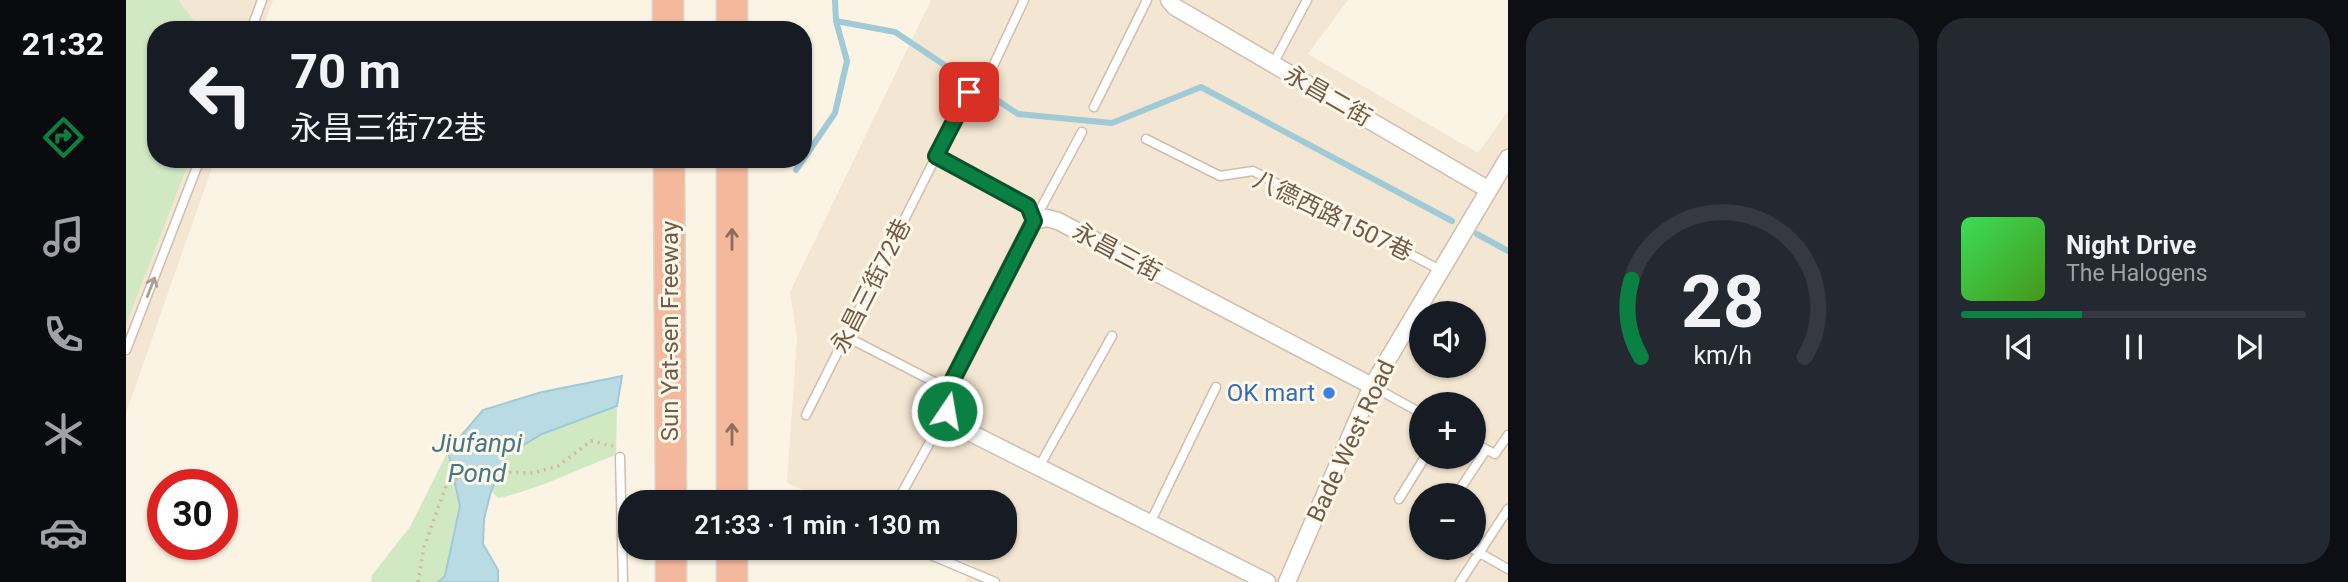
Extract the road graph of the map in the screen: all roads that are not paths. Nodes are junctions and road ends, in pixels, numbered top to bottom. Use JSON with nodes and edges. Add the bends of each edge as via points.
{"nodes":[{"id":1,"x":262,"y":0,"type":"edge"},
{"id":2,"x":668,"y":0,"type":"edge"},
{"id":3,"x":732,"y":0,"type":"edge"},
{"id":4,"x":1024,"y":0,"type":"edge"},
{"id":5,"x":1147,"y":0,"type":"edge"},
{"id":6,"x":1169,"y":0,"type":"edge"},
{"id":7,"x":1307,"y":0,"type":"edge"},
{"id":8,"x":254,"y":21,"type":"edge"},
{"id":9,"x":668,"y":21,"type":"edge"},
{"id":10,"x":732,"y":21,"type":"edge"},
{"id":11,"x":1273,"y":64,"type":"junction"},
{"id":12,"x":988,"y":77,"type":"dead end"},
{"id":13,"x":969,"y":92,"type":"dead end"},
{"id":14,"x":1094,"y":107,"type":"dead end"},
{"id":15,"x":1082,"y":132,"type":"dead end"},
{"id":16,"x":1146,"y":139,"type":"dead end"},
{"id":17,"x":936,"y":156,"type":"junction"},
{"id":18,"x":1508,"y":159,"type":"edge"},
{"id":19,"x":197,"y":168,"type":"edge"},
{"id":20,"x":669,"y":168,"type":"edge"},
{"id":21,"x":732,"y":170,"type":"edge"},
{"id":22,"x":1489,"y":190,"type":"junction"},
{"id":23,"x":1034,"y":221,"type":"junction"},
{"id":24,"x":1442,"y":271,"type":"junction"},
{"id":25,"x":845,"y":336,"type":"junction"},
{"id":26,"x":1112,"y":336,"type":"dead end"},
{"id":27,"x":126,"y":350,"type":"edge"},
{"id":28,"x":1372,"y":386,"type":"junction"},
{"id":29,"x":1216,"y":387,"type":"dead end"},
{"id":30,"x":948,"y":389,"type":"junction"},
{"id":31,"x":1409,"y":406,"type":"edge"},
{"id":32,"x":947,"y":411,"type":"junction"},
{"id":33,"x":806,"y":415,"type":"dead end"},
{"id":34,"x":1508,"y":435,"type":"edge"},
{"id":35,"x":1486,"y":450,"type":"edge"},
{"id":36,"x":620,"y":457,"type":"road end"},
{"id":37,"x":1040,"y":467,"type":"junction"},
{"id":38,"x":1418,"y":469,"type":"edge"},
{"id":39,"x":671,"y":490,"type":"edge"},
{"id":40,"x":732,"y":490,"type":"edge"},
{"id":41,"x":904,"y":490,"type":"edge"},
{"id":42,"x":1399,"y":499,"type":"dead end"},
{"id":43,"x":1508,"y":509,"type":"edge"},
{"id":44,"x":1150,"y":523,"type":"junction"},
{"id":45,"x":1486,"y":537,"type":"edge"},
{"id":46,"x":1486,"y":556,"type":"edge"},
{"id":47,"x":671,"y":560,"type":"edge"},
{"id":48,"x":732,"y":560,"type":"edge"},
{"id":49,"x":943,"y":560,"type":"edge"},
{"id":50,"x":1471,"y":560,"type":"edge"},
{"id":51,"x":1508,"y":569,"type":"edge"},
{"id":52,"x":623,"y":582,"type":"edge"},
{"id":53,"x":671,"y":582,"type":"edge"},
{"id":54,"x":732,"y":582,"type":"edge"},
{"id":55,"x":995,"y":582,"type":"edge"},
{"id":56,"x":1267,"y":582,"type":"edge"},
{"id":57,"x":1287,"y":582,"type":"edge"},
{"id":58,"x":1460,"y":582,"type":"edge"}],
"edges":[{"from":1,"to":8,"type":"lane"},
{"from":2,"to":9,"type":"highway"},
{"from":3,"to":10,"type":"highway"},
{"from":4,"to":12,"type":"lane"},
{"from":5,"to":14,"type":"lane"},
{"from":6,"to":11,"type":"street","name":"永昌二街"},
{"from":7,"to":11,"type":"lane"},
{"from":11,"to":22,"type":"street","name":"永昌二街"},
{"from":13,"to":17,"type":"lane","name":"永昌三街72巷"},
{"from":15,"to":23,"type":"lane"},
{"from":16,"to":24,"type":"lane","name":"八德西路1507巷","via":[[1220,176],[1254,171]]},
{"from":17,"to":23,"type":"lane","via":[[1028,206]]},
{"from":17,"to":25,"type":"lane","name":"永昌三街72巷"},
{"from":18,"to":22,"type":"street","name":"Bade West Road"},
{"from":27,"to":19,"type":"lane","one_way":true},
{"from":20,"to":39,"type":"highway","name":"Sun Yat-sen Freeway"},
{"from":40,"to":21,"type":"highway","one_way":true},
{"from":22,"to":24,"type":"street","name":"Bade West Road"},
{"from":23,"to":28,"type":"street","name":"永昌三街","via":[[1058,221]]},
{"from":23,"to":30,"type":"street"},
{"from":24,"to":28,"type":"street","name":"Bade West Road"},
{"from":25,"to":30,"type":"lane"},
{"from":25,"to":33,"type":"lane","name":"永昌三街72巷"},
{"from":26,"to":37,"type":"lane"},
{"from":28,"to":31,"type":"lane"},
{"from":28,"to":57,"type":"street","name":"Bade West Road"},
{"from":29,"to":44,"type":"lane"},
{"from":30,"to":32,"type":"street"},
{"from":32,"to":37,"type":"street","via":[[963,429]]},
{"from":32,"to":41,"type":"lane"},
{"from":34,"to":35,"type":"lane","via":[[1495,454]]},
{"from":36,"to":52,"type":"lane"},
{"from":37,"to":44,"type":"street"},
{"from":38,"to":42,"type":"lane"},
{"from":43,"to":45,"type":"lane"},
{"from":44,"to":56,"type":"street"},
{"from":46,"to":51,"type":"lane"},
{"from":47,"to":53,"type":"highway"},
{"from":48,"to":54,"type":"highway"},
{"from":49,"to":55,"type":"lane"},
{"from":50,"to":58,"type":"lane"}]}
